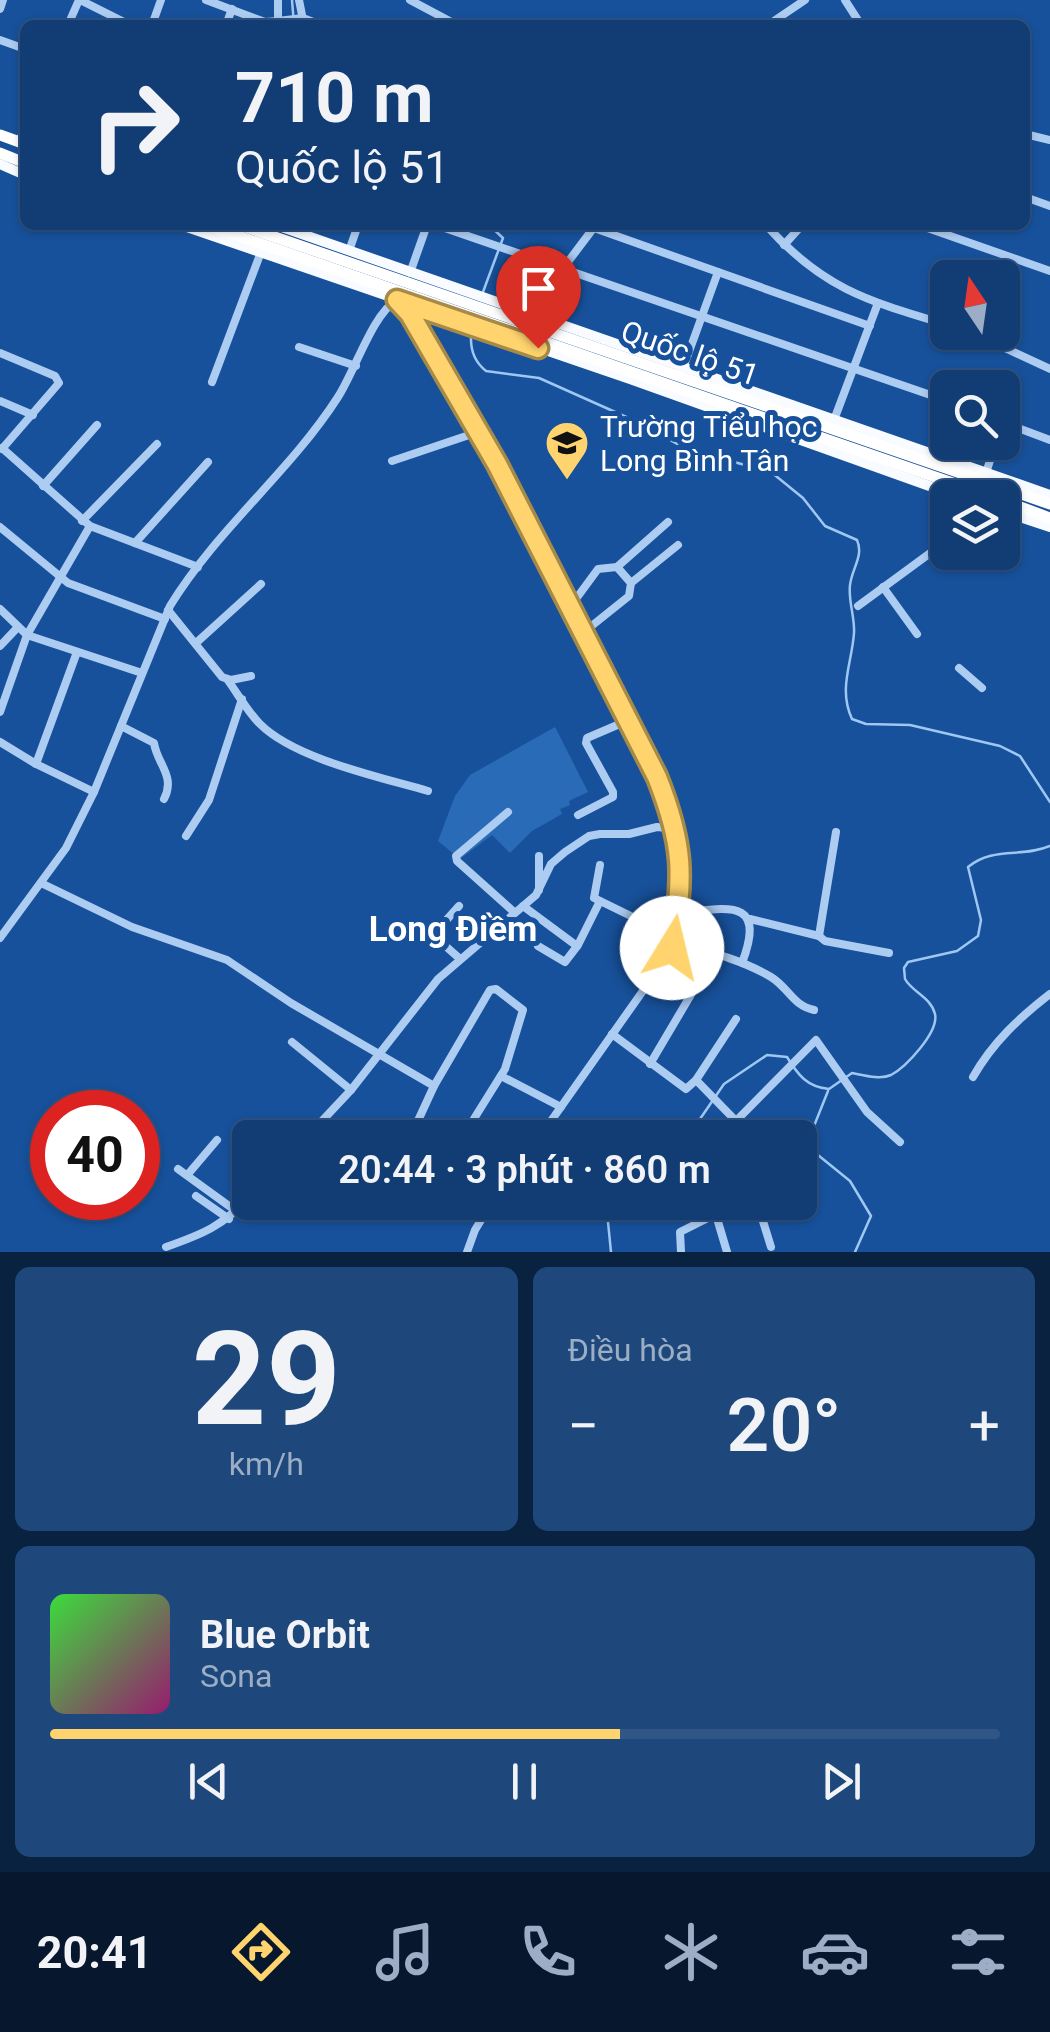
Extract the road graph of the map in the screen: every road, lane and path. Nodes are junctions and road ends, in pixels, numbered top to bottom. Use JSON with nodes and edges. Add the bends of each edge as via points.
{"nodes":[{"id":1,"x":4,"y":0,"type":"edge"},
{"id":2,"x":79,"y":0,"type":"edge"},
{"id":3,"x":206,"y":0,"type":"edge"},
{"id":4,"x":410,"y":0,"type":"edge"},
{"id":5,"x":806,"y":0,"type":"edge"},
{"id":6,"x":0,"y":9,"type":"edge"},
{"id":7,"x":232,"y":9,"type":"junction"},
{"id":8,"x":777,"y":17,"type":"junction"},
{"id":9,"x":120,"y":20,"type":"edge"},
{"id":10,"x":228,"y":20,"type":"edge"},
{"id":11,"x":260,"y":20,"type":"edge"},
{"id":12,"x":447,"y":20,"type":"edge"},
{"id":13,"x":774,"y":20,"type":"edge"},
{"id":14,"x":780,"y":20,"type":"edge"},
{"id":15,"x":196,"y":230,"type":"edge"},
{"id":16,"x":224,"y":230,"type":"edge"},
{"id":17,"x":254,"y":230,"type":"edge"},
{"id":18,"x":290,"y":230,"type":"edge"},
{"id":19,"x":356,"y":230,"type":"edge"},
{"id":20,"x":425,"y":230,"type":"edge"},
{"id":21,"x":450,"y":230,"type":"edge"},
{"id":22,"x":592,"y":230,"type":"edge"},
{"id":23,"x":606,"y":230,"type":"edge"},
{"id":24,"x":770,"y":230,"type":"edge"},
{"id":25,"x":798,"y":230,"type":"edge"},
{"id":26,"x":933,"y":230,"type":"edge"},
{"id":27,"x":784,"y":245,"type":"junction"},
{"id":28,"x":349,"y":251,"type":"junction"},
{"id":29,"x":261,"y":252,"type":"junction"},
{"id":30,"x":564,"y":268,"type":"junction"},
{"id":31,"x":1050,"y":271,"type":"edge"},
{"id":32,"x":718,"y":272,"type":"junction"},
{"id":33,"x":403,"y":284,"type":"junction"},
{"id":34,"x":878,"y":303,"type":"junction"},
{"id":35,"x":467,"y":309,"type":"junction"},
{"id":36,"x":483,"y":315,"type":"junction"},
{"id":37,"x":704,"y":317,"type":"junction"},
{"id":38,"x":930,"y":319,"type":"edge"},
{"id":39,"x":870,"y":326,"type":"junction"},
{"id":40,"x":527,"y":329,"type":"junction"},
{"id":41,"x":299,"y":347,"type":"dead end"},
{"id":42,"x":1010,"y":350,"type":"edge"},
{"id":43,"x":0,"y":353,"type":"edge"},
{"id":44,"x":356,"y":366,"type":"junction"},
{"id":45,"x":1050,"y":368,"type":"edge"},
{"id":46,"x":853,"y":369,"type":"junction"},
{"id":47,"x":681,"y":372,"type":"junction"},
{"id":48,"x":212,"y":382,"type":"dead end"},
{"id":49,"x":930,"y":395,"type":"edge"},
{"id":50,"x":0,"y":400,"type":"edge"},
{"id":51,"x":33,"y":415,"type":"junction"},
{"id":52,"x":832,"y":424,"type":"junction"},
{"id":53,"x":97,"y":425,"type":"dead end"},
{"id":54,"x":772,"y":425,"type":"junction"},
{"id":55,"x":1020,"y":429,"type":"edge"},
{"id":56,"x":478,"y":432,"type":"junction"},
{"id":57,"x":1050,"y":440,"type":"edge"},
{"id":58,"x":158,"y":444,"type":"dead end"},
{"id":59,"x":1,"y":450,"type":"edge"},
{"id":60,"x":990,"y":460,"type":"edge"},
{"id":61,"x":392,"y":461,"type":"dead end"},
{"id":62,"x":208,"y":462,"type":"dead end"},
{"id":63,"x":985,"y":477,"type":"junction"},
{"id":64,"x":941,"y":480,"type":"edge"},
{"id":65,"x":930,"y":485,"type":"edge"},
{"id":66,"x":43,"y":486,"type":"junction"},
{"id":67,"x":1050,"y":496,"type":"edge"},
{"id":68,"x":1050,"y":504,"type":"edge"},
{"id":69,"x":1020,"y":507,"type":"edge"},
{"id":70,"x":1020,"y":518,"type":"edge"},
{"id":71,"x":1050,"y":518,"type":"edge"},
{"id":72,"x":668,"y":522,"type":"dead end"},
{"id":73,"x":86,"y":524,"type":"junction"},
{"id":74,"x":0,"y":527,"type":"edge"},
{"id":75,"x":1050,"y":527,"type":"edge"},
{"id":76,"x":134,"y":543,"type":"junction"},
{"id":77,"x":678,"y":545,"type":"dead end"},
{"id":78,"x":930,"y":553,"type":"edge"},
{"id":79,"x":198,"y":567,"type":"junction"},
{"id":80,"x":618,"y":567,"type":"junction"},
{"id":81,"x":60,"y":578,"type":"junction"},
{"id":82,"x":260,"y":584,"type":"dead end"},
{"id":83,"x":631,"y":584,"type":"junction"},
{"id":84,"x":883,"y":587,"type":"junction"},
{"id":85,"x":858,"y":606,"type":"dead end"},
{"id":86,"x":570,"y":607,"type":"junction"},
{"id":87,"x":0,"y":608,"type":"edge"},
{"id":88,"x":167,"y":614,"type":"junction"},
{"id":89,"x":18,"y":626,"type":"junction"},
{"id":90,"x":584,"y":632,"type":"junction"},
{"id":91,"x":917,"y":634,"type":"dead end"},
{"id":92,"x":27,"y":635,"type":"junction"},
{"id":93,"x":196,"y":643,"type":"junction"},
{"id":94,"x":0,"y":646,"type":"edge"},
{"id":95,"x":78,"y":652,"type":"junction"},
{"id":96,"x":959,"y":668,"type":"dead end"},
{"id":97,"x":142,"y":673,"type":"junction"},
{"id":98,"x":251,"y":676,"type":"dead end"},
{"id":99,"x":227,"y":679,"type":"junction"},
{"id":100,"x":982,"y":688,"type":"dead end"},
{"id":101,"x":242,"y":699,"type":"junction"},
{"id":102,"x":0,"y":712,"type":"edge"},
{"id":103,"x":629,"y":720,"type":"junction"},
{"id":104,"x":121,"y":726,"type":"junction"},
{"id":105,"x":0,"y":742,"type":"edge"},
{"id":106,"x":36,"y":764,"type":"junction"},
{"id":107,"x":428,"y":791,"type":"dead end"},
{"id":108,"x":94,"y":792,"type":"junction"},
{"id":109,"x":164,"y":799,"type":"dead end"},
{"id":110,"x":508,"y":812,"type":"dead end"},
{"id":111,"x":578,"y":815,"type":"dead end"},
{"id":112,"x":676,"y":829,"type":"junction"},
{"id":113,"x":836,"y":832,"type":"dead end"},
{"id":114,"x":186,"y":836,"type":"dead end"},
{"id":115,"x":539,"y":856,"type":"dead end"},
{"id":116,"x":600,"y":864,"type":"dead end"},
{"id":117,"x":40,"y":882,"type":"junction"},
{"id":118,"x":539,"y":890,"type":"junction"},
{"id":119,"x":600,"y":901,"type":"junction"},
{"id":120,"x":459,"y":906,"type":"dead end"},
{"id":121,"x":522,"y":906,"type":"junction"},
{"id":122,"x":514,"y":912,"type":"junction"},
{"id":123,"x":678,"y":914,"type":"junction"},
{"id":124,"x":750,"y":919,"type":"junction"},
{"id":125,"x":819,"y":936,"type":"junction"},
{"id":126,"x":674,"y":937,"type":"junction"},
{"id":127,"x":0,"y":938,"type":"edge"},
{"id":128,"x":538,"y":946,"type":"dead end"},
{"id":129,"x":577,"y":946,"type":"junction"},
{"id":130,"x":715,"y":954,"type":"junction"},
{"id":131,"x":889,"y":954,"type":"dead end"},
{"id":132,"x":459,"y":958,"type":"junction"},
{"id":133,"x":742,"y":963,"type":"junction"},
{"id":134,"x":1050,"y":994,"type":"edge"},
{"id":135,"x":814,"y":1010,"type":"dead end"},
{"id":136,"x":736,"y":1019,"type":"dead end"},
{"id":137,"x":612,"y":1034,"type":"junction"},
{"id":138,"x":292,"y":1042,"type":"dead end"},
{"id":139,"x":378,"y":1055,"type":"junction"},
{"id":140,"x":650,"y":1064,"type":"junction"},
{"id":141,"x":501,"y":1076,"type":"junction"},
{"id":142,"x":973,"y":1076,"type":"dead end"},
{"id":143,"x":696,"y":1080,"type":"junction"},
{"id":144,"x":434,"y":1086,"type":"junction"},
{"id":145,"x":351,"y":1090,"type":"junction"},
{"id":146,"x":560,"y":1107,"type":"junction"},
{"id":147,"x":325,"y":1120,"type":"edge"},
{"id":148,"x":418,"y":1120,"type":"edge"},
{"id":149,"x":473,"y":1120,"type":"edge"},
{"id":150,"x":551,"y":1120,"type":"edge"},
{"id":151,"x":735,"y":1120,"type":"edge"},
{"id":152,"x":737,"y":1120,"type":"edge"},
{"id":153,"x":217,"y":1140,"type":"dead end"},
{"id":154,"x":900,"y":1142,"type":"dead end"},
{"id":155,"x":187,"y":1162,"type":"dead end"},
{"id":156,"x":178,"y":1168,"type":"dead end"},
{"id":157,"x":189,"y":1175,"type":"junction"},
{"id":158,"x":196,"y":1196,"type":"dead end"},
{"id":159,"x":232,"y":1214,"type":"edge"},
{"id":160,"x":232,"y":1214,"type":"edge"},
{"id":161,"x":232,"y":1216,"type":"edge"},
{"id":162,"x":482,"y":1220,"type":"edge"},
{"id":163,"x":705,"y":1220,"type":"edge"},
{"id":164,"x":717,"y":1220,"type":"edge"},
{"id":165,"x":763,"y":1220,"type":"edge"},
{"id":166,"x":771,"y":1246,"type":"dead end"},
{"id":167,"x":166,"y":1247,"type":"dead end"},
{"id":168,"x":467,"y":1252,"type":"edge"},
{"id":169,"x":682,"y":1252,"type":"edge"},
{"id":170,"x":727,"y":1252,"type":"edge"}],
"edges":[{"from":1,"to":6,"type":"street"},
{"from":2,"to":9,"type":"street"},
{"from":3,"to":7,"type":"street"},
{"from":4,"to":12,"type":"street"},
{"from":5,"to":8,"type":"street"},
{"from":7,"to":10,"type":"street"},
{"from":7,"to":11,"type":"street"},
{"from":8,"to":13,"type":"street"},
{"from":8,"to":14,"type":"street"},
{"from":15,"to":29,"type":"main road"},
{"from":16,"to":33,"type":"highway"},
{"from":17,"to":33,"type":"highway"},
{"from":18,"to":28,"type":"main road"},
{"from":19,"to":28,"type":"street"},
{"from":20,"to":33,"type":"street"},
{"from":21,"to":30,"type":"street"},
{"from":22,"to":30,"type":"street"},
{"from":23,"to":32,"type":"street"},
{"from":24,"to":27,"type":"street"},
{"from":25,"to":27,"type":"street"},
{"from":26,"to":31,"type":"street"},
{"from":27,"to":34,"type":"street","via":[[841,289]]},
{"from":28,"to":33,"type":"main road"},
{"from":29,"to":33,"type":"main road"},
{"from":29,"to":48,"type":"street"},
{"from":30,"to":37,"type":"street"},
{"from":30,"to":40,"type":"street","via":[[537,302]]},
{"from":32,"to":37,"type":"street"},
{"from":32,"to":39,"type":"street"},
{"from":33,"to":35,"type":"highway"},
{"from":33,"to":35,"type":"main road"},
{"from":33,"to":44,"type":"street"},
{"from":33,"to":56,"type":"street","via":[[410,314]]},
{"from":34,"to":38,"type":"street"},
{"from":34,"to":39,"type":"street"},
{"from":35,"to":36,"type":"highway"},
{"from":35,"to":36,"type":"main road"},
{"from":36,"to":40,"type":"highway","name":"Quốc lộ 51"},
{"from":36,"to":40,"type":"main road","name":"Quốc lộ 51"},
{"from":37,"to":46,"type":"street"},
{"from":37,"to":47,"type":"street"},
{"from":39,"to":46,"type":"street"},
{"from":40,"to":47,"type":"highway","name":"Quốc lộ 51"},
{"from":40,"to":54,"type":"highway","name":"Quốc lộ 51"},
{"from":41,"to":44,"type":"street"},
{"from":42,"to":45,"type":"street"},
{"from":43,"to":51,"type":"street","via":[[58,379]]},
{"from":44,"to":79,"type":"street","via":[[304,443]]},
{"from":46,"to":49,"type":"street"},
{"from":46,"to":52,"type":"street"},
{"from":47,"to":52,"type":"highway","name":"Quốc lộ 51"},
{"from":50,"to":51,"type":"street"},
{"from":51,"to":59,"type":"street"},
{"from":52,"to":63,"type":"highway","name":"Quốc lộ 51"},
{"from":53,"to":66,"type":"street"},
{"from":54,"to":64,"type":"highway","name":"Quốc lộ 51"},
{"from":54,"to":65,"type":"main road","name":"Quốc lộ 51"},
{"from":55,"to":57,"type":"street"},
{"from":56,"to":61,"type":"street"},
{"from":56,"to":86,"type":"street"},
{"from":58,"to":73,"type":"street"},
{"from":59,"to":66,"type":"street"},
{"from":60,"to":63,"type":"street"},
{"from":62,"to":76,"type":"street"},
{"from":63,"to":67,"type":"main road","name":"Quốc lộ 51"},
{"from":63,"to":68,"type":"highway","name":"Quốc lộ 51"},
{"from":66,"to":73,"type":"street"},
{"from":69,"to":71,"type":"highway","name":"Quốc lộ 51"},
{"from":70,"to":75,"type":"main road"},
{"from":72,"to":80,"type":"street"},
{"from":73,"to":76,"type":"street"},
{"from":73,"to":81,"type":"street"},
{"from":74,"to":81,"type":"street"},
{"from":76,"to":79,"type":"street"},
{"from":77,"to":83,"type":"street"},
{"from":78,"to":84,"type":"street"},
{"from":79,"to":88,"type":"street"},
{"from":80,"to":83,"type":"street"},
{"from":80,"to":86,"type":"street","via":[[598,568]]},
{"from":81,"to":88,"type":"street"},
{"from":81,"to":92,"type":"street"},
{"from":82,"to":93,"type":"street"},
{"from":83,"to":90,"type":"street","via":[[630,596]]},
{"from":84,"to":85,"type":"street"},
{"from":84,"to":91,"type":"street"},
{"from":86,"to":90,"type":"street"},
{"from":87,"to":89,"type":"street"},
{"from":88,"to":93,"type":"street"},
{"from":88,"to":97,"type":"street"},
{"from":89,"to":92,"type":"street"},
{"from":89,"to":94,"type":"street"},
{"from":90,"to":103,"type":"street"},
{"from":92,"to":95,"type":"street"},
{"from":92,"to":102,"type":"street"},
{"from":93,"to":99,"type":"street"},
{"from":95,"to":97,"type":"street"},
{"from":95,"to":106,"type":"street"},
{"from":96,"to":100,"type":"street"},
{"from":97,"to":104,"type":"street"},
{"from":98,"to":99,"type":"street"},
{"from":99,"to":101,"type":"street"},
{"from":101,"to":107,"type":"street","via":[[276,736],[330,762]]},
{"from":101,"to":114,"type":"street","via":[[209,800]]},
{"from":103,"to":111,"type":"street","via":[[587,738],[614,792]]},
{"from":103,"to":112,"type":"street"},
{"from":104,"to":108,"type":"street"},
{"from":104,"to":109,"type":"street","via":[[154,743],[168,775]]},
{"from":105,"to":106,"type":"street"},
{"from":106,"to":108,"type":"street"},
{"from":108,"to":117,"type":"street"},
{"from":110,"to":122,"type":"street","via":[[456,856]]},
{"from":112,"to":118,"type":"street","via":[[590,836],[552,864]]},
{"from":112,"to":123,"type":"street"},
{"from":113,"to":125,"type":"street"},
{"from":115,"to":118,"type":"street"},
{"from":116,"to":119,"type":"street","via":[[593,894]]},
{"from":117,"to":127,"type":"street"},
{"from":117,"to":139,"type":"street","via":[[226,960]]},
{"from":118,"to":121,"type":"street"},
{"from":119,"to":126,"type":"street"},
{"from":119,"to":129,"type":"street"},
{"from":120,"to":132,"type":"street","via":[[434,936]]},
{"from":121,"to":122,"type":"street"},
{"from":121,"to":129,"type":"street"},
{"from":122,"to":132,"type":"street"},
{"from":123,"to":124,"type":"street","via":[[736,909]]},
{"from":123,"to":126,"type":"street"},
{"from":124,"to":125,"type":"street"},
{"from":124,"to":133,"type":"street"},
{"from":125,"to":131,"type":"street"},
{"from":126,"to":130,"type":"street"},
{"from":126,"to":137,"type":"street"},
{"from":128,"to":129,"type":"street","via":[[564,962]]},
{"from":130,"to":133,"type":"street"},
{"from":130,"to":140,"type":"street"},
{"from":132,"to":139,"type":"street"},
{"from":133,"to":135,"type":"street"},
{"from":134,"to":142,"type":"street","via":[[994,1044]]},
{"from":136,"to":143,"type":"street"},
{"from":137,"to":140,"type":"street"},
{"from":137,"to":146,"type":"street"},
{"from":138,"to":145,"type":"street"},
{"from":139,"to":144,"type":"street"},
{"from":139,"to":145,"type":"street"},
{"from":140,"to":143,"type":"street","via":[[680,1087]]},
{"from":141,"to":144,"type":"street","via":[[523,1010],[492,989]]},
{"from":141,"to":146,"type":"street"},
{"from":141,"to":149,"type":"street"},
{"from":143,"to":151,"type":"street"},
{"from":144,"to":148,"type":"street"},
{"from":145,"to":147,"type":"street"},
{"from":146,"to":150,"type":"street"},
{"from":152,"to":154,"type":"street","via":[[816,1040],[882,1129]]},
{"from":153,"to":157,"type":"street"},
{"from":155,"to":157,"type":"street"},
{"from":156,"to":157,"type":"street"},
{"from":157,"to":159,"type":"street"},
{"from":158,"to":160,"type":"street"},
{"from":161,"to":167,"type":"street"},
{"from":162,"to":168,"type":"street"},
{"from":163,"to":169,"type":"street","via":[[680,1232]]},
{"from":164,"to":170,"type":"street"},
{"from":165,"to":166,"type":"street"}]}
